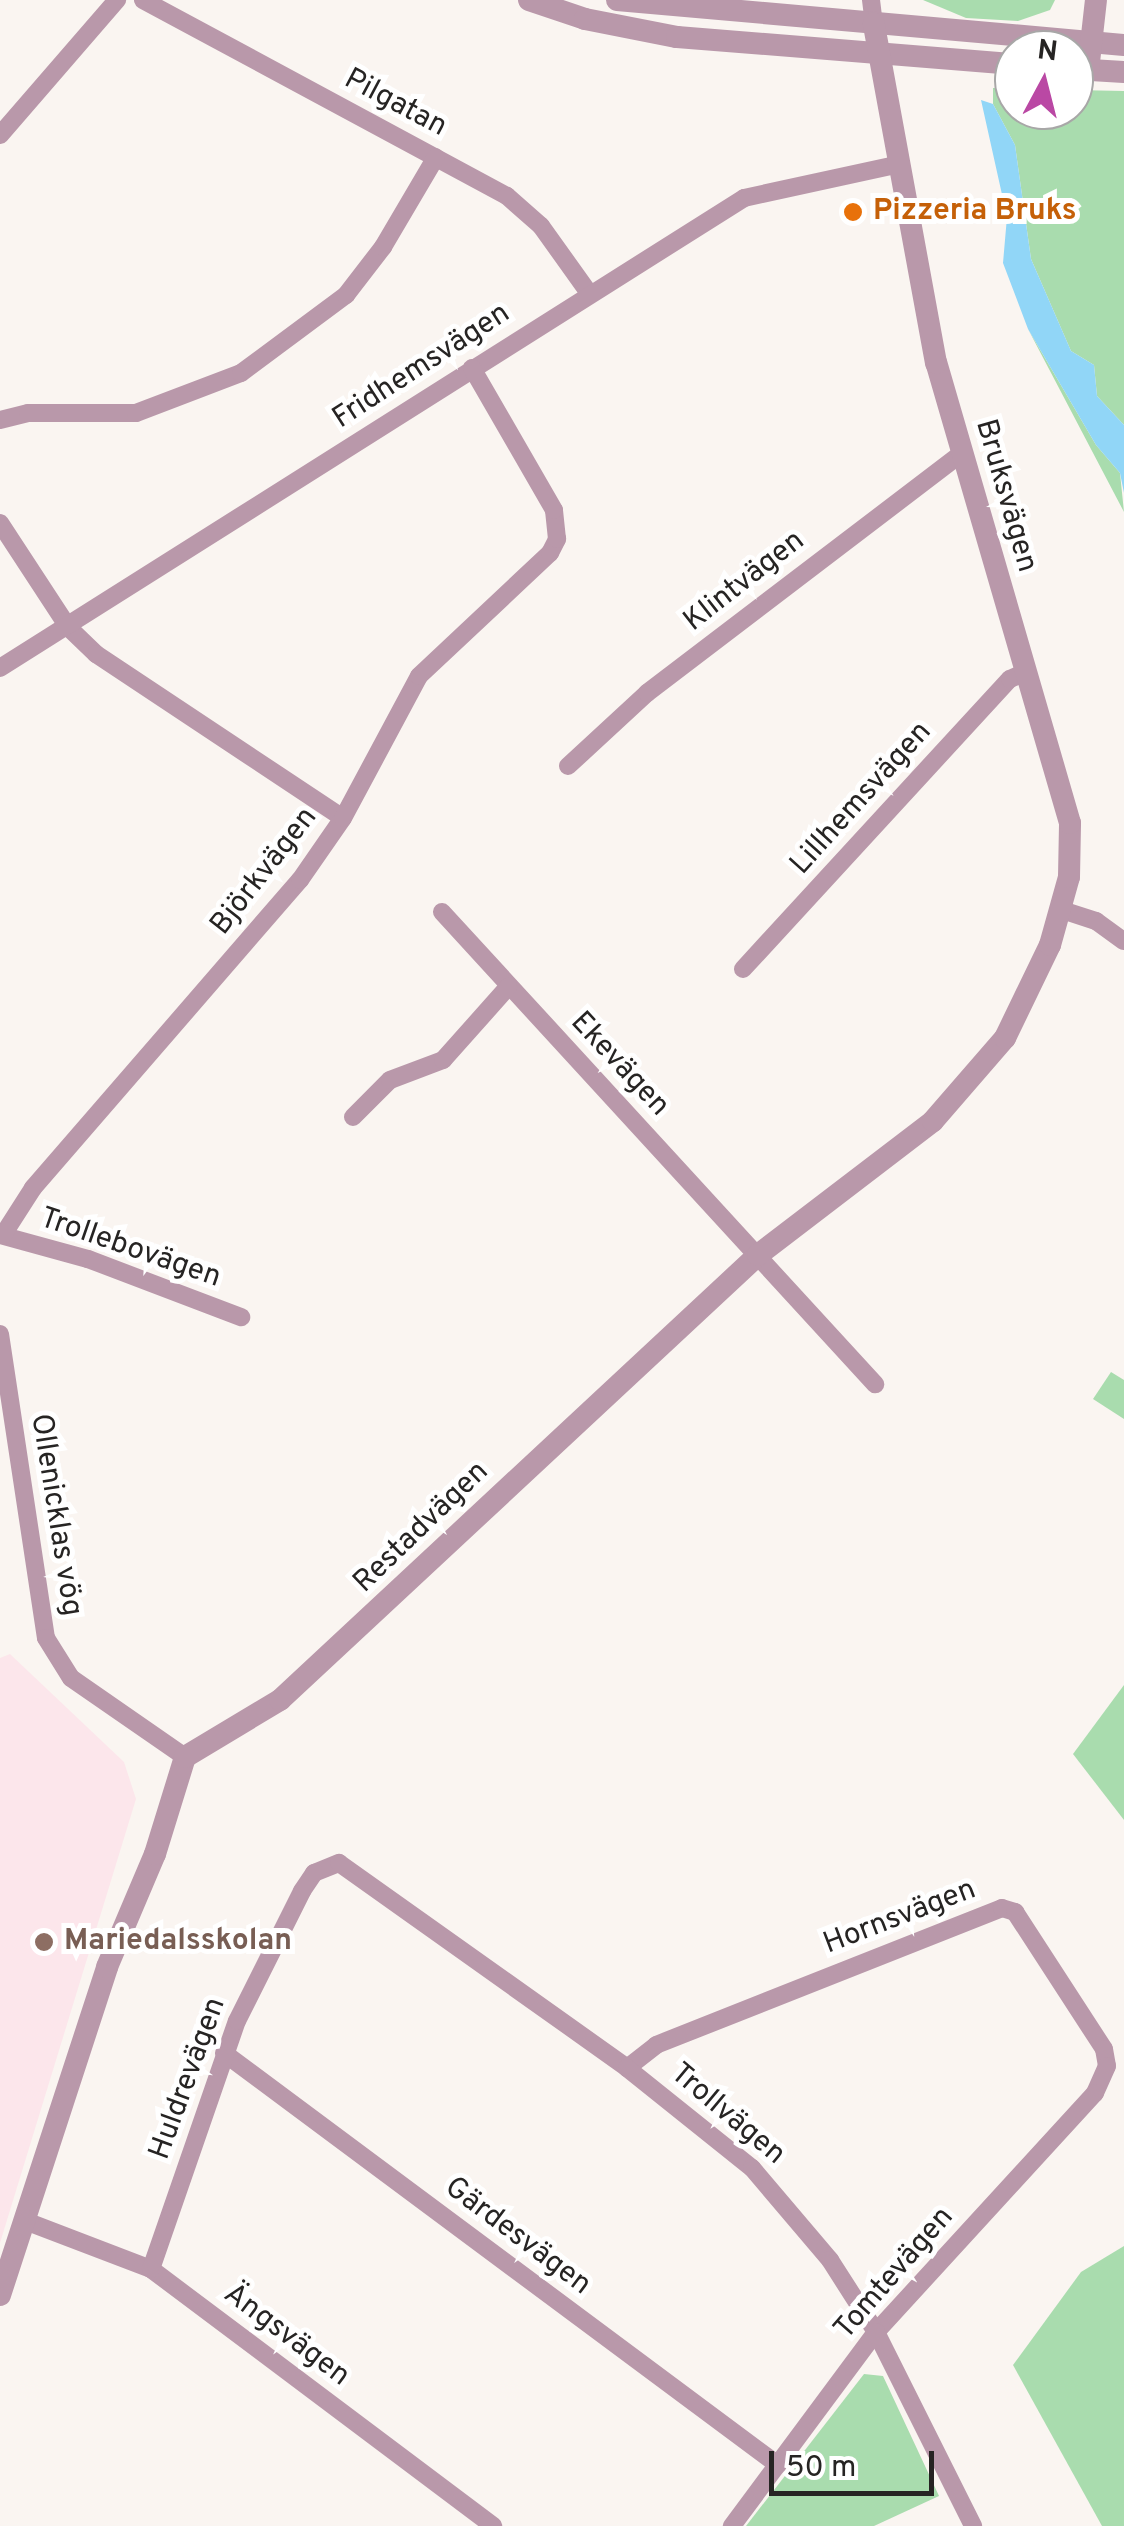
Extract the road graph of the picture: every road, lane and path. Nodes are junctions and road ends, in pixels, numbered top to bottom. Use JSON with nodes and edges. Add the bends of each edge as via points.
{"nodes":[{"id":1,"x":143,"y":0,"type":"edge"},
{"id":2,"x":617,"y":0,"type":"edge"},
{"id":3,"x":871,"y":0,"type":"edge"},
{"id":4,"x":1096,"y":0,"type":"edge"},
{"id":5,"x":546,"y":1,"type":"edge"},
{"id":6,"x":115,"y":2,"type":"edge"},
{"id":7,"x":874,"y":24,"type":"junction"},
{"id":8,"x":1092,"y":30,"type":"edge"},
{"id":9,"x":994,"y":33,"type":"edge"},
{"id":10,"x":1094,"y":41,"type":"edge"},
{"id":11,"x":1124,"y":45,"type":"edge"},
{"id":12,"x":878,"y":51,"type":"junction"},
{"id":13,"x":994,"y":62,"type":"edge"},
{"id":14,"x":1094,"y":71,"type":"edge"},
{"id":15,"x":1124,"y":72,"type":"edge"},
{"id":16,"x":0,"y":135,"type":"edge"},
{"id":17,"x":436,"y":157,"type":"junction"},
{"id":18,"x":895,"y":165,"type":"junction"},
{"id":19,"x":589,"y":293,"type":"junction"},
{"id":20,"x":472,"y":368,"type":"junction"},
{"id":21,"x":0,"y":420,"type":"edge"},
{"id":22,"x":963,"y":452,"type":"junction"},
{"id":23,"x":0,"y":524,"type":"edge"},
{"id":24,"x":68,"y":627,"type":"junction"},
{"id":25,"x":0,"y":668,"type":"edge"},
{"id":26,"x":1026,"y":672,"type":"junction"},
{"id":27,"x":568,"y":766,"type":"dead end"},
{"id":28,"x":342,"y":818,"type":"junction"},
{"id":29,"x":1062,"y":910,"type":"junction"},
{"id":30,"x":442,"y":912,"type":"dead end"},
{"id":31,"x":1124,"y":942,"type":"edge"},
{"id":32,"x":743,"y":970,"type":"dead end"},
{"id":33,"x":508,"y":987,"type":"junction"},
{"id":34,"x":353,"y":1116,"type":"dead end"},
{"id":35,"x":2,"y":1235,"type":"edge"},
{"id":36,"x":758,"y":1255,"type":"junction"},
{"id":37,"x":241,"y":1317,"type":"dead end"},
{"id":38,"x":0,"y":1334,"type":"edge"},
{"id":39,"x":875,"y":1384,"type":"dead end"},
{"id":40,"x":185,"y":1757,"type":"junction"},
{"id":41,"x":324,"y":1866,"type":"joint"},
{"id":42,"x":224,"y":2053,"type":"junction"},
{"id":43,"x":1116,"y":2067,"type":"edge"},
{"id":44,"x":627,"y":2068,"type":"junction"},
{"id":45,"x":28,"y":2222,"type":"junction"},
{"id":46,"x":151,"y":2269,"type":"junction"},
{"id":47,"x":0,"y":2295,"type":"edge"},
{"id":48,"x":876,"y":2332,"type":"junction"},
{"id":49,"x":778,"y":2464,"type":"junction"},
{"id":50,"x":493,"y":2526,"type":"edge"},
{"id":51,"x":732,"y":2526,"type":"edge"},
{"id":52,"x":973,"y":2526,"type":"edge"}],
"edges":[{"from":1,"to":17,"type":"street","name":"Pilgatan"},
{"from":2,"to":7,"type":"street"},
{"from":3,"to":7,"type":"street"},
{"from":4,"to":8,"type":"street"},
{"from":5,"to":12,"type":"street","via":[[585,20],[677,37]]},
{"from":6,"to":16,"type":"street"},
{"from":7,"to":9,"type":"street"},
{"from":7,"to":12,"type":"street","name":"Bruksvägen"},
{"from":10,"to":11,"type":"street"},
{"from":12,"to":13,"type":"street"},
{"from":12,"to":18,"type":"street","name":"Bruksvägen"},
{"from":14,"to":15,"type":"street"},
{"from":17,"to":19,"type":"street","name":"Pilgatan","via":[[525,210]]},
{"from":17,"to":21,"type":"street","via":[[346,295],[241,373],[136,413],[28,413]]},
{"from":18,"to":19,"type":"street","name":"Fridhemsvägen","via":[[744,198]]},
{"from":18,"to":22,"type":"street","name":"Bruksvägen","via":[[932,344]]},
{"from":19,"to":20,"type":"street","name":"Fridhemsvägen"},
{"from":20,"to":24,"type":"street","name":"Fridhemsvägen"},
{"from":20,"to":28,"type":"street","name":"Björkvägen","via":[[554,510],[557,539],[419,676]]},
{"from":22,"to":26,"type":"street","name":"Bruksvägen"},
{"from":22,"to":27,"type":"street","name":"Klintvägen","via":[[647,693]]},
{"from":23,"to":24,"type":"street"},
{"from":24,"to":25,"type":"street","name":"Fridhemsvägen"},
{"from":24,"to":28,"type":"street","via":[[96,654]]},
{"from":26,"to":29,"type":"street","name":"Bruksvägen","via":[[1070,823]]},
{"from":26,"to":32,"type":"street","name":"Lillhemsvägen","via":[[1010,679]]},
{"from":28,"to":35,"type":"street","name":"Björkvägen","via":[[300,880],[33,1188]]},
{"from":29,"to":31,"type":"street","via":[[1096,921]]},
{"from":29,"to":36,"type":"street","name":"Restadvägen","via":[[1018,1016],[976,1077],[908,1142]]},
{"from":30,"to":33,"type":"street","name":"Ekevägen"},
{"from":33,"to":34,"type":"street","via":[[443,1060],[390,1080]]},
{"from":33,"to":36,"type":"street","name":"Ekevägen"},
{"from":35,"to":37,"type":"street","name":"Trollebovägen","via":[[88,1259]]},
{"from":36,"to":39,"type":"street","name":"Ekevägen"},
{"from":36,"to":40,"type":"street","name":"Restadvägen","via":[[292,1690]]},
{"from":38,"to":40,"type":"street","name":"Ollenicklas vög","via":[[46,1638],[71,1678]]},
{"from":40,"to":45,"type":"street","via":[[155,1854],[107,1967]]},
{"from":41,"to":42,"type":"street","name":"Huldrevägen","via":[[302,1891]]},
{"from":41,"to":44,"type":"street","name":"Trollvägen","via":[[352,1867]]},
{"from":42,"to":46,"type":"street","name":"Huldrevägen"},
{"from":42,"to":49,"type":"street","name":"Gärdesvägen"},
{"from":43,"to":44,"type":"street","name":"Hornsvägen","via":[[1015,1912],[1002,1908],[656,2045]]},
{"from":43,"to":48,"type":"street","name":"Tomtevägen"},
{"from":44,"to":48,"type":"street","name":"Trollvägen","via":[[752,2168],[830,2260]]},
{"from":45,"to":46,"type":"street","name":"Ängsvägen"},
{"from":45,"to":47,"type":"street"},
{"from":46,"to":50,"type":"street","name":"Ängsvägen"},
{"from":48,"to":49,"type":"street","name":"Tomtevägen"},
{"from":48,"to":52,"type":"street","name":"Trollvägen"},
{"from":49,"to":51,"type":"street","name":"Tomtevägen"}]}
